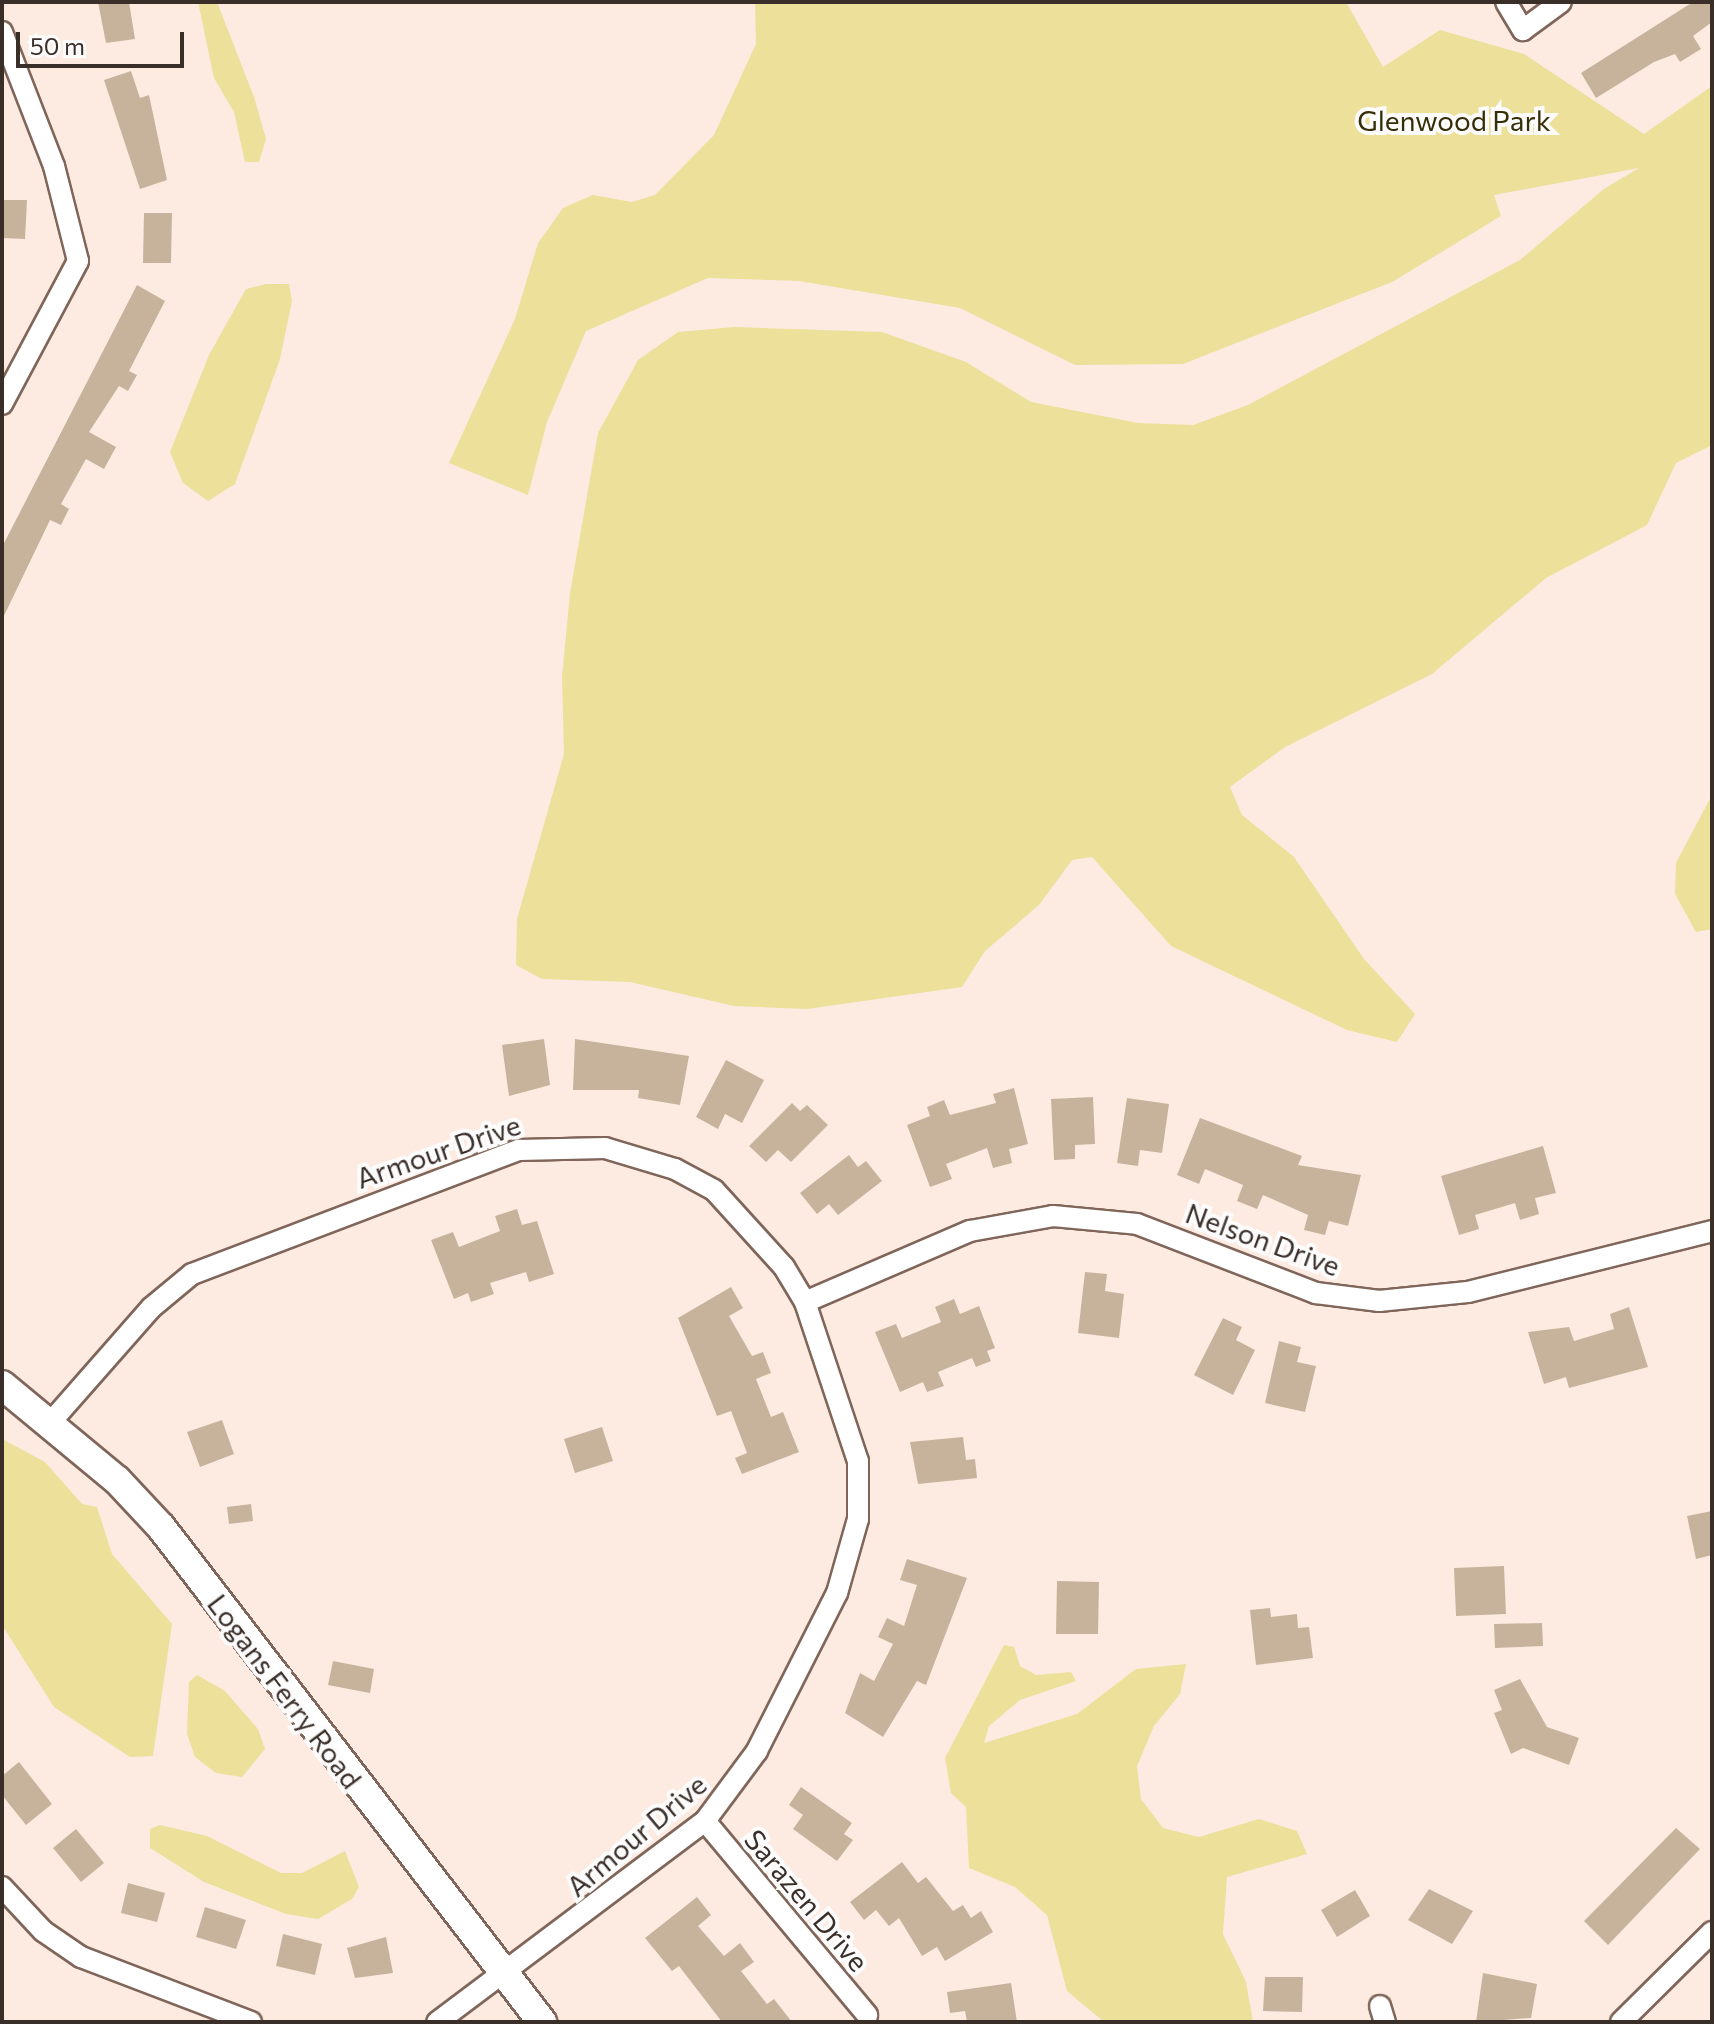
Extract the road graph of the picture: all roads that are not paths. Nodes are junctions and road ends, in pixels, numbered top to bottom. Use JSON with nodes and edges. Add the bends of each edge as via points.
{"nodes":[{"id":1,"x":1506,"y":2,"type":"edge"},
{"id":2,"x":1561,"y":2,"type":"edge"},
{"id":3,"x":2,"y":32,"type":"edge"},
{"id":4,"x":2,"y":404,"type":"edge"},
{"id":5,"x":1712,"y":1231,"type":"edge"},
{"id":6,"x":805,"y":1302,"type":"junction"},
{"id":7,"x":2,"y":1385,"type":"edge"},
{"id":8,"x":50,"y":1423,"type":"junction"},
{"id":9,"x":705,"y":1821,"type":"junction"},
{"id":10,"x":2,"y":1887,"type":"edge"},
{"id":11,"x":1712,"y":1932,"type":"edge"},
{"id":12,"x":506,"y":1977,"type":"junction"},
{"id":13,"x":867,"y":2015,"type":"dead end"},
{"id":14,"x":251,"y":2022,"type":"edge"},
{"id":15,"x":437,"y":2022,"type":"edge"},
{"id":16,"x":542,"y":2022,"type":"edge"},
{"id":17,"x":1621,"y":2022,"type":"edge"}],
"edges":[{"from":1,"to":2,"type":"street","via":[[1523,30]]},
{"from":3,"to":4,"type":"street","via":[[54,166],[78,261]]},
{"from":5,"to":6,"type":"street","name":"Nelson Drive","via":[[1468,1292],[1379,1301],[1316,1293],[1137,1224],[1053,1216],[970,1231]]},
{"from":6,"to":8,"type":"street","name":"Armour Drive","via":[[762,1236],[697,1179],[630,1153],[541,1146],[495,1156],[192,1274],[151,1308]]},
{"from":6,"to":9,"type":"street","name":"Armour Drive","via":[[855,1443],[860,1501],[852,1550],[820,1630],[757,1751]]},
{"from":7,"to":8,"type":"street","name":"Logans Ferry Road"},
{"from":8,"to":12,"type":"street","name":"Logans Ferry Road","via":[[117,1480],[171,1540]]},
{"from":9,"to":12,"type":"street","name":"Armour Drive"},
{"from":9,"to":13,"type":"street","name":"Sarazen Drive"},
{"from":10,"to":14,"type":"street","via":[[43,1931],[81,1957]]},
{"from":11,"to":17,"type":"street"},
{"from":12,"to":15,"type":"street","name":"Armour Drive"},
{"from":12,"to":16,"type":"street","name":"Logans Ferry Road"}]}
